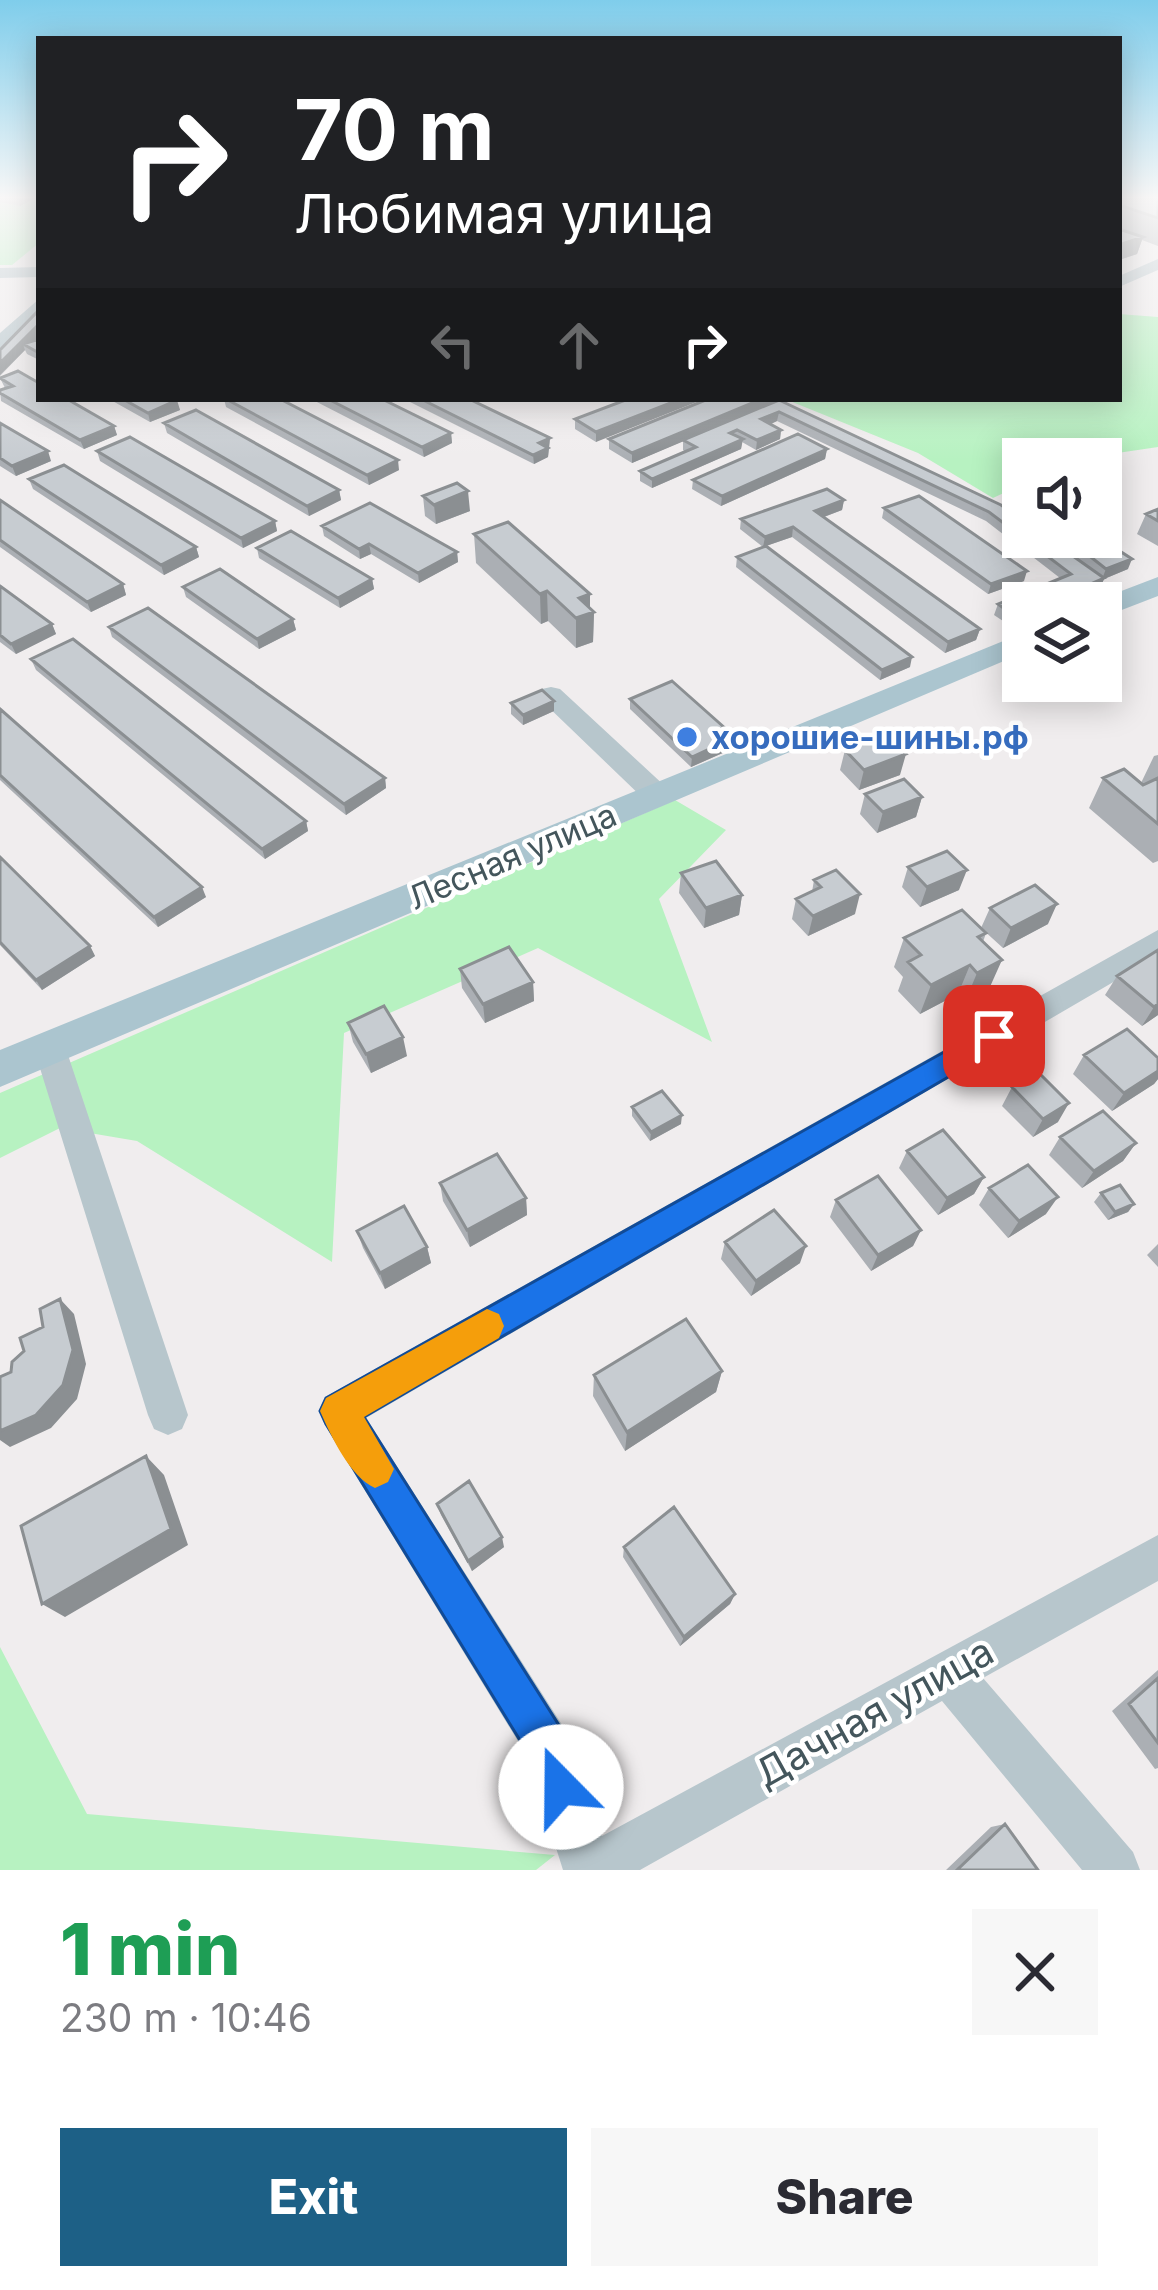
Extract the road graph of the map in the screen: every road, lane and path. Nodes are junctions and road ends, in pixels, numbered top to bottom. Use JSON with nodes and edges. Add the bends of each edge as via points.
{"nodes":[{"id":1,"x":36,"y":307,"type":"edge"},
{"id":2,"x":0,"y":343,"type":"edge"},
{"id":3,"x":1158,"y":586,"type":"edge"},
{"id":4,"x":1122,"y":601,"type":"edge"},
{"id":5,"x":1002,"y":651,"type":"edge"},
{"id":6,"x":551,"y":695,"type":"edge"},
{"id":7,"x":657,"y":795,"type":"junction"},
{"id":8,"x":1158,"y":942,"type":"edge"},
{"id":9,"x":50,"y":1049,"type":"junction"},
{"id":10,"x":0,"y":1070,"type":"edge"},
{"id":11,"x":167,"y":1415,"type":"dead end"},
{"id":12,"x":1158,"y":1557,"type":"edge"},
{"id":13,"x":947,"y":1671,"type":"junction"},
{"id":14,"x":589,"y":1870,"type":"edge"},
{"id":15,"x":1115,"y":1870,"type":"edge"}],
"edges":[{"from":1,"to":2,"type":"street"},
{"from":3,"to":4,"type":"main road"},
{"from":5,"to":7,"type":"main road","name":"Лесная улица"},
{"from":6,"to":7,"type":"street"},
{"from":7,"to":9,"type":"main road","name":"Лесная улица"},
{"from":8,"to":14,"type":"street","via":[[339,1411],[547,1745]]},
{"from":9,"to":10,"type":"main road","name":"Лесная улица"},
{"from":9,"to":11,"type":"street"},
{"from":12,"to":13,"type":"street","name":"Дачная улица"},
{"from":13,"to":14,"type":"street","name":"Дачная улица"},
{"from":13,"to":15,"type":"street"}]}
